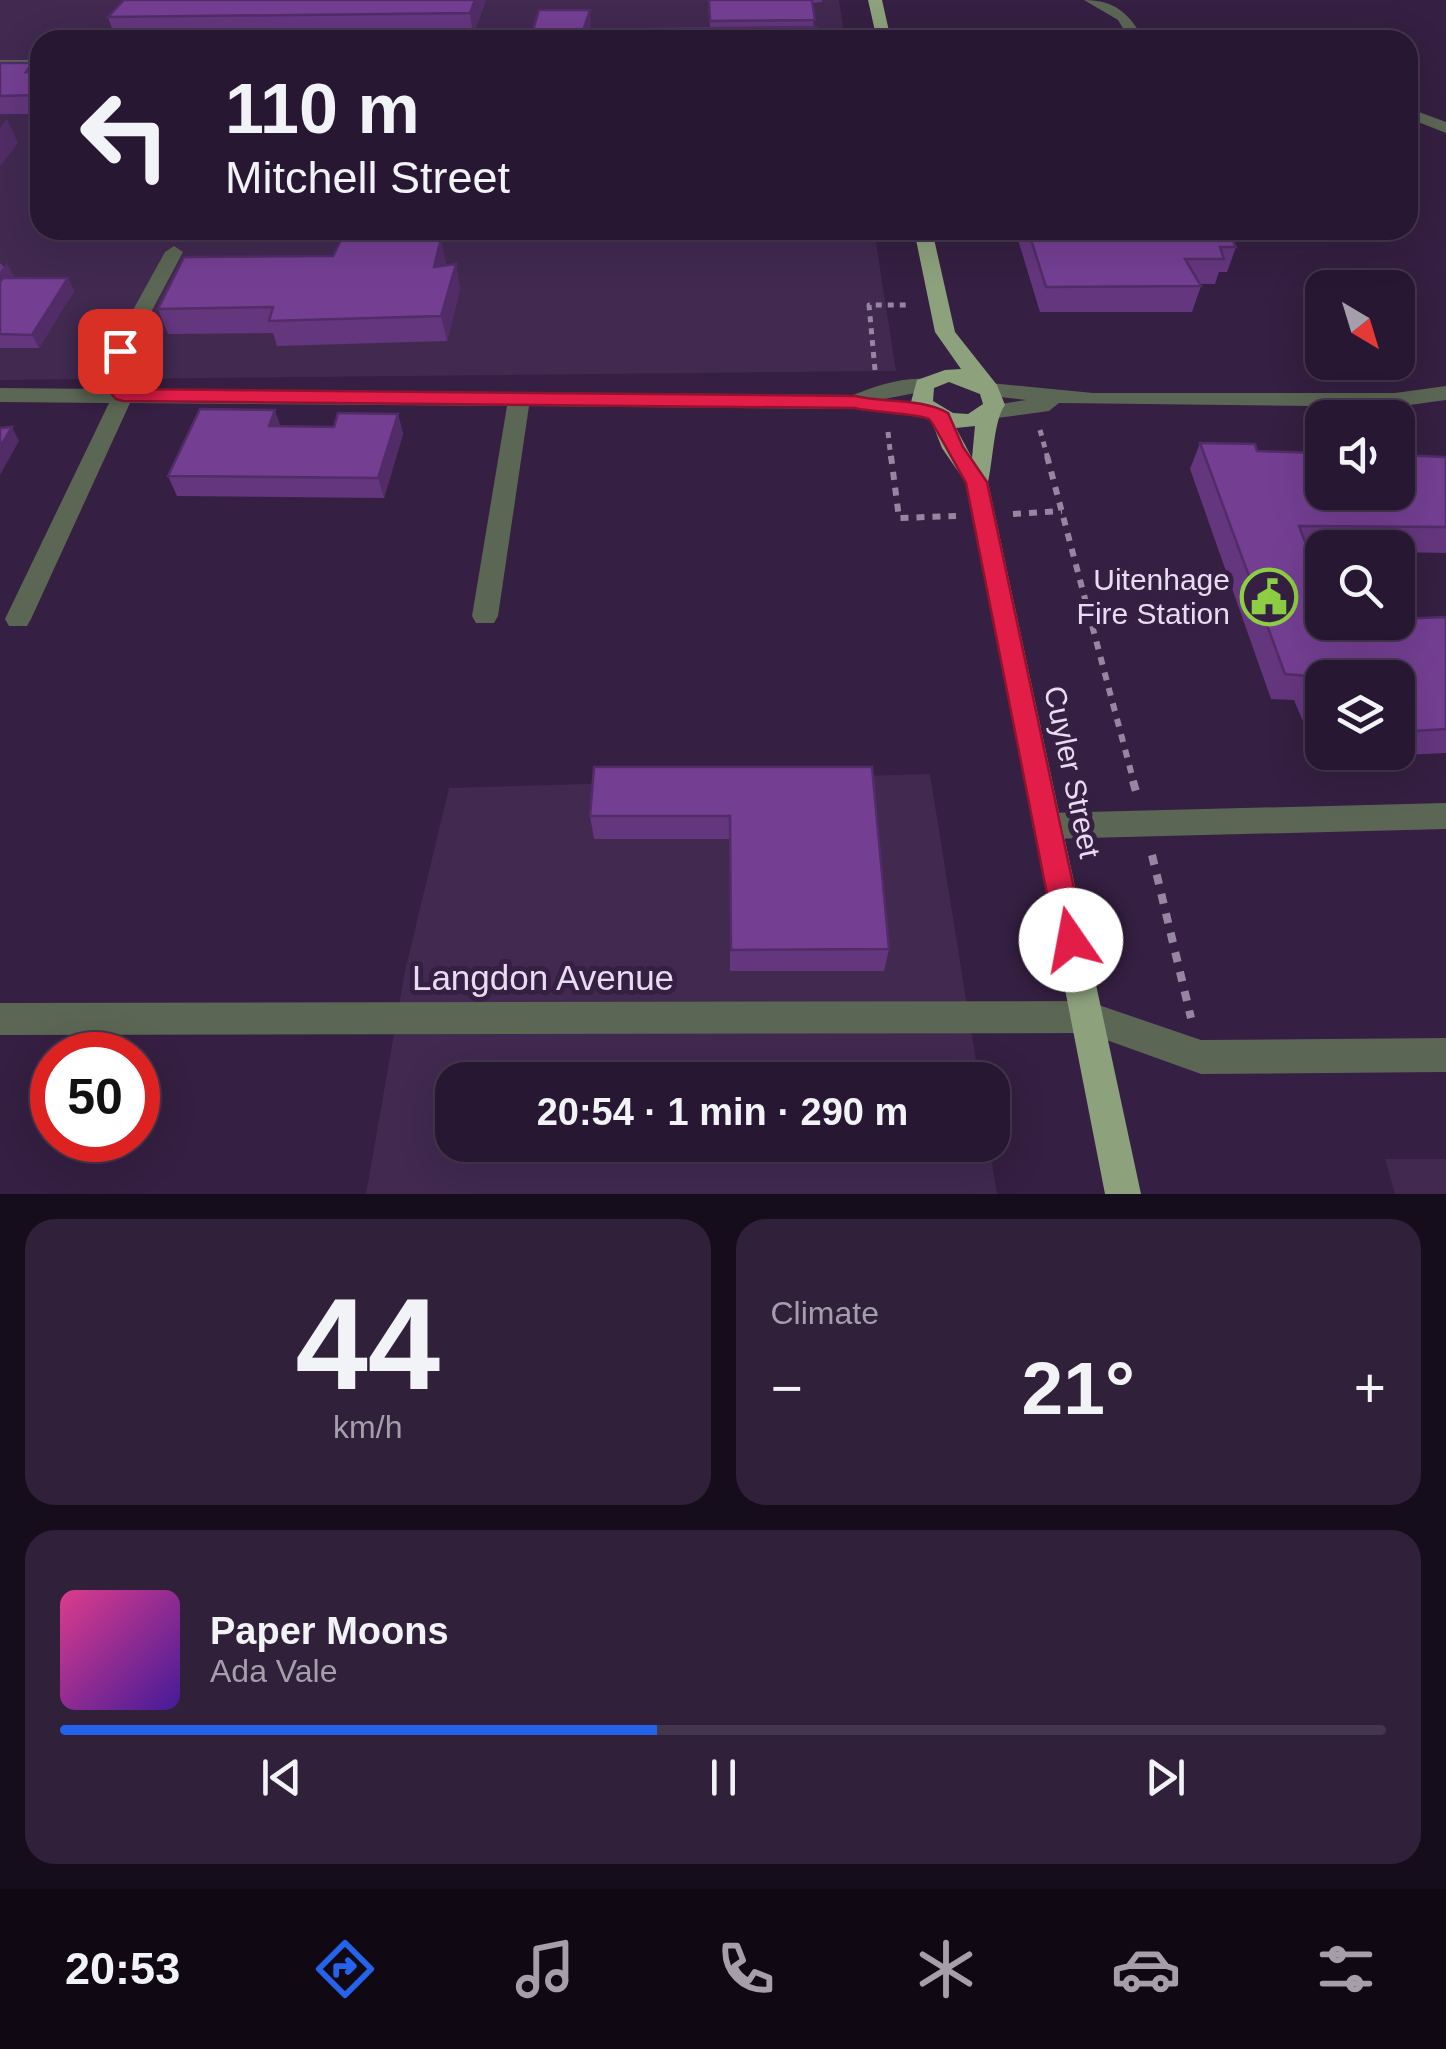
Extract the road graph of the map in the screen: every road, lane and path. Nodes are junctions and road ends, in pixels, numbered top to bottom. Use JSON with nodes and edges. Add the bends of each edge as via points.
{"nodes":[{"id":1,"x":875,"y":0,"type":"edge"},
{"id":2,"x":1091,"y":0,"type":"edge"},
{"id":3,"x":882,"y":30,"type":"edge"},
{"id":4,"x":1131,"y":30,"type":"edge"},
{"id":5,"x":0,"y":65,"type":"edge"},
{"id":6,"x":30,"y":65,"type":"edge"},
{"id":7,"x":1418,"y":117,"type":"edge"},
{"id":8,"x":1446,"y":128,"type":"edge"},
{"id":9,"x":925,"y":240,"type":"edge"},
{"id":10,"x":174,"y":252,"type":"dead end"},
{"id":11,"x":938,"y":304,"type":"junction"},
{"id":12,"x":945,"y":332,"type":"junction"},
{"id":13,"x":858,"y":374,"type":"dead end"},
{"id":14,"x":928,"y":382,"type":"junction"},
{"id":15,"x":1446,"y":393,"type":"edge"},
{"id":16,"x":0,"y":394,"type":"edge"},
{"id":17,"x":123,"y":395,"type":"junction"},
{"id":18,"x":987,"y":400,"type":"junction"},
{"id":19,"x":519,"y":401,"type":"junction"},
{"id":20,"x":855,"y":402,"type":"junction"},
{"id":21,"x":935,"y":414,"type":"junction"},
{"id":22,"x":887,"y":418,"type":"dead end"},
{"id":23,"x":1038,"y":421,"type":"dead end"},
{"id":24,"x":976,"y":482,"type":"junction"},
{"id":25,"x":900,"y":518,"type":"dead end"},
{"id":26,"x":485,"y":616,"type":"dead end"},
{"id":27,"x":18,"y":619,"type":"dead end"},
{"id":28,"x":1446,"y":816,"type":"edge"},
{"id":29,"x":1144,"y":823,"type":"junction"},
{"id":30,"x":1047,"y":826,"type":"junction"},
{"id":31,"x":1087,"y":1017,"type":"junction"},
{"id":32,"x":0,"y":1020,"type":"edge"},
{"id":33,"x":1446,"y":1055,"type":"edge"},
{"id":34,"x":1201,"y":1057,"type":"junction"},
{"id":35,"x":1124,"y":1194,"type":"edge"}],
"edges":[{"from":1,"to":3,"type":"main road"},
{"from":2,"to":4,"type":"street","via":[[1124,17]]},
{"from":5,"to":6,"type":"street"},
{"from":7,"to":8,"type":"street"},
{"from":9,"to":11,"type":"main road"},
{"from":10,"to":17,"type":"street","via":[[106,377]]},
{"from":11,"to":12,"type":"main road"},
{"from":11,"to":13,"type":"path","via":[[868,305],[876,374]]},
{"from":12,"to":14,"type":"main road"},
{"from":12,"to":18,"type":"main road"},
{"from":14,"to":18,"type":"main road","via":[[959,375]]},
{"from":14,"to":20,"type":"street"},
{"from":14,"to":21,"type":"main road","name":"Cuyler Street","via":[[921,393]]},
{"from":15,"to":18,"type":"street","via":[[1395,400]]},
{"from":16,"to":17,"type":"street"},
{"from":17,"to":19,"type":"street"},
{"from":17,"to":27,"type":"street"},
{"from":18,"to":21,"type":"main road","via":[[970,421]]},
{"from":18,"to":24,"type":"main road","name":"Cuyler Street"},
{"from":19,"to":20,"type":"street"},
{"from":19,"to":26,"type":"street"},
{"from":20,"to":21,"type":"street"},
{"from":21,"to":24,"type":"main road","name":"Cuyler Street"},
{"from":22,"to":25,"type":"path"},
{"from":23,"to":29,"type":"path"},
{"from":24,"to":30,"type":"main road","name":"Cuyler Street"},
{"from":28,"to":29,"type":"street"},
{"from":29,"to":30,"type":"street"},
{"from":29,"to":34,"type":"path"},
{"from":30,"to":31,"type":"main road","name":"Cuyler Street"},
{"from":31,"to":32,"type":"street","name":"Langdon Avenue"},
{"from":31,"to":34,"type":"street","name":"Langdon Avenue"},
{"from":31,"to":35,"type":"main road","name":"Cuyler Street"},
{"from":33,"to":34,"type":"street","name":"Langdon Avenue"}]}
